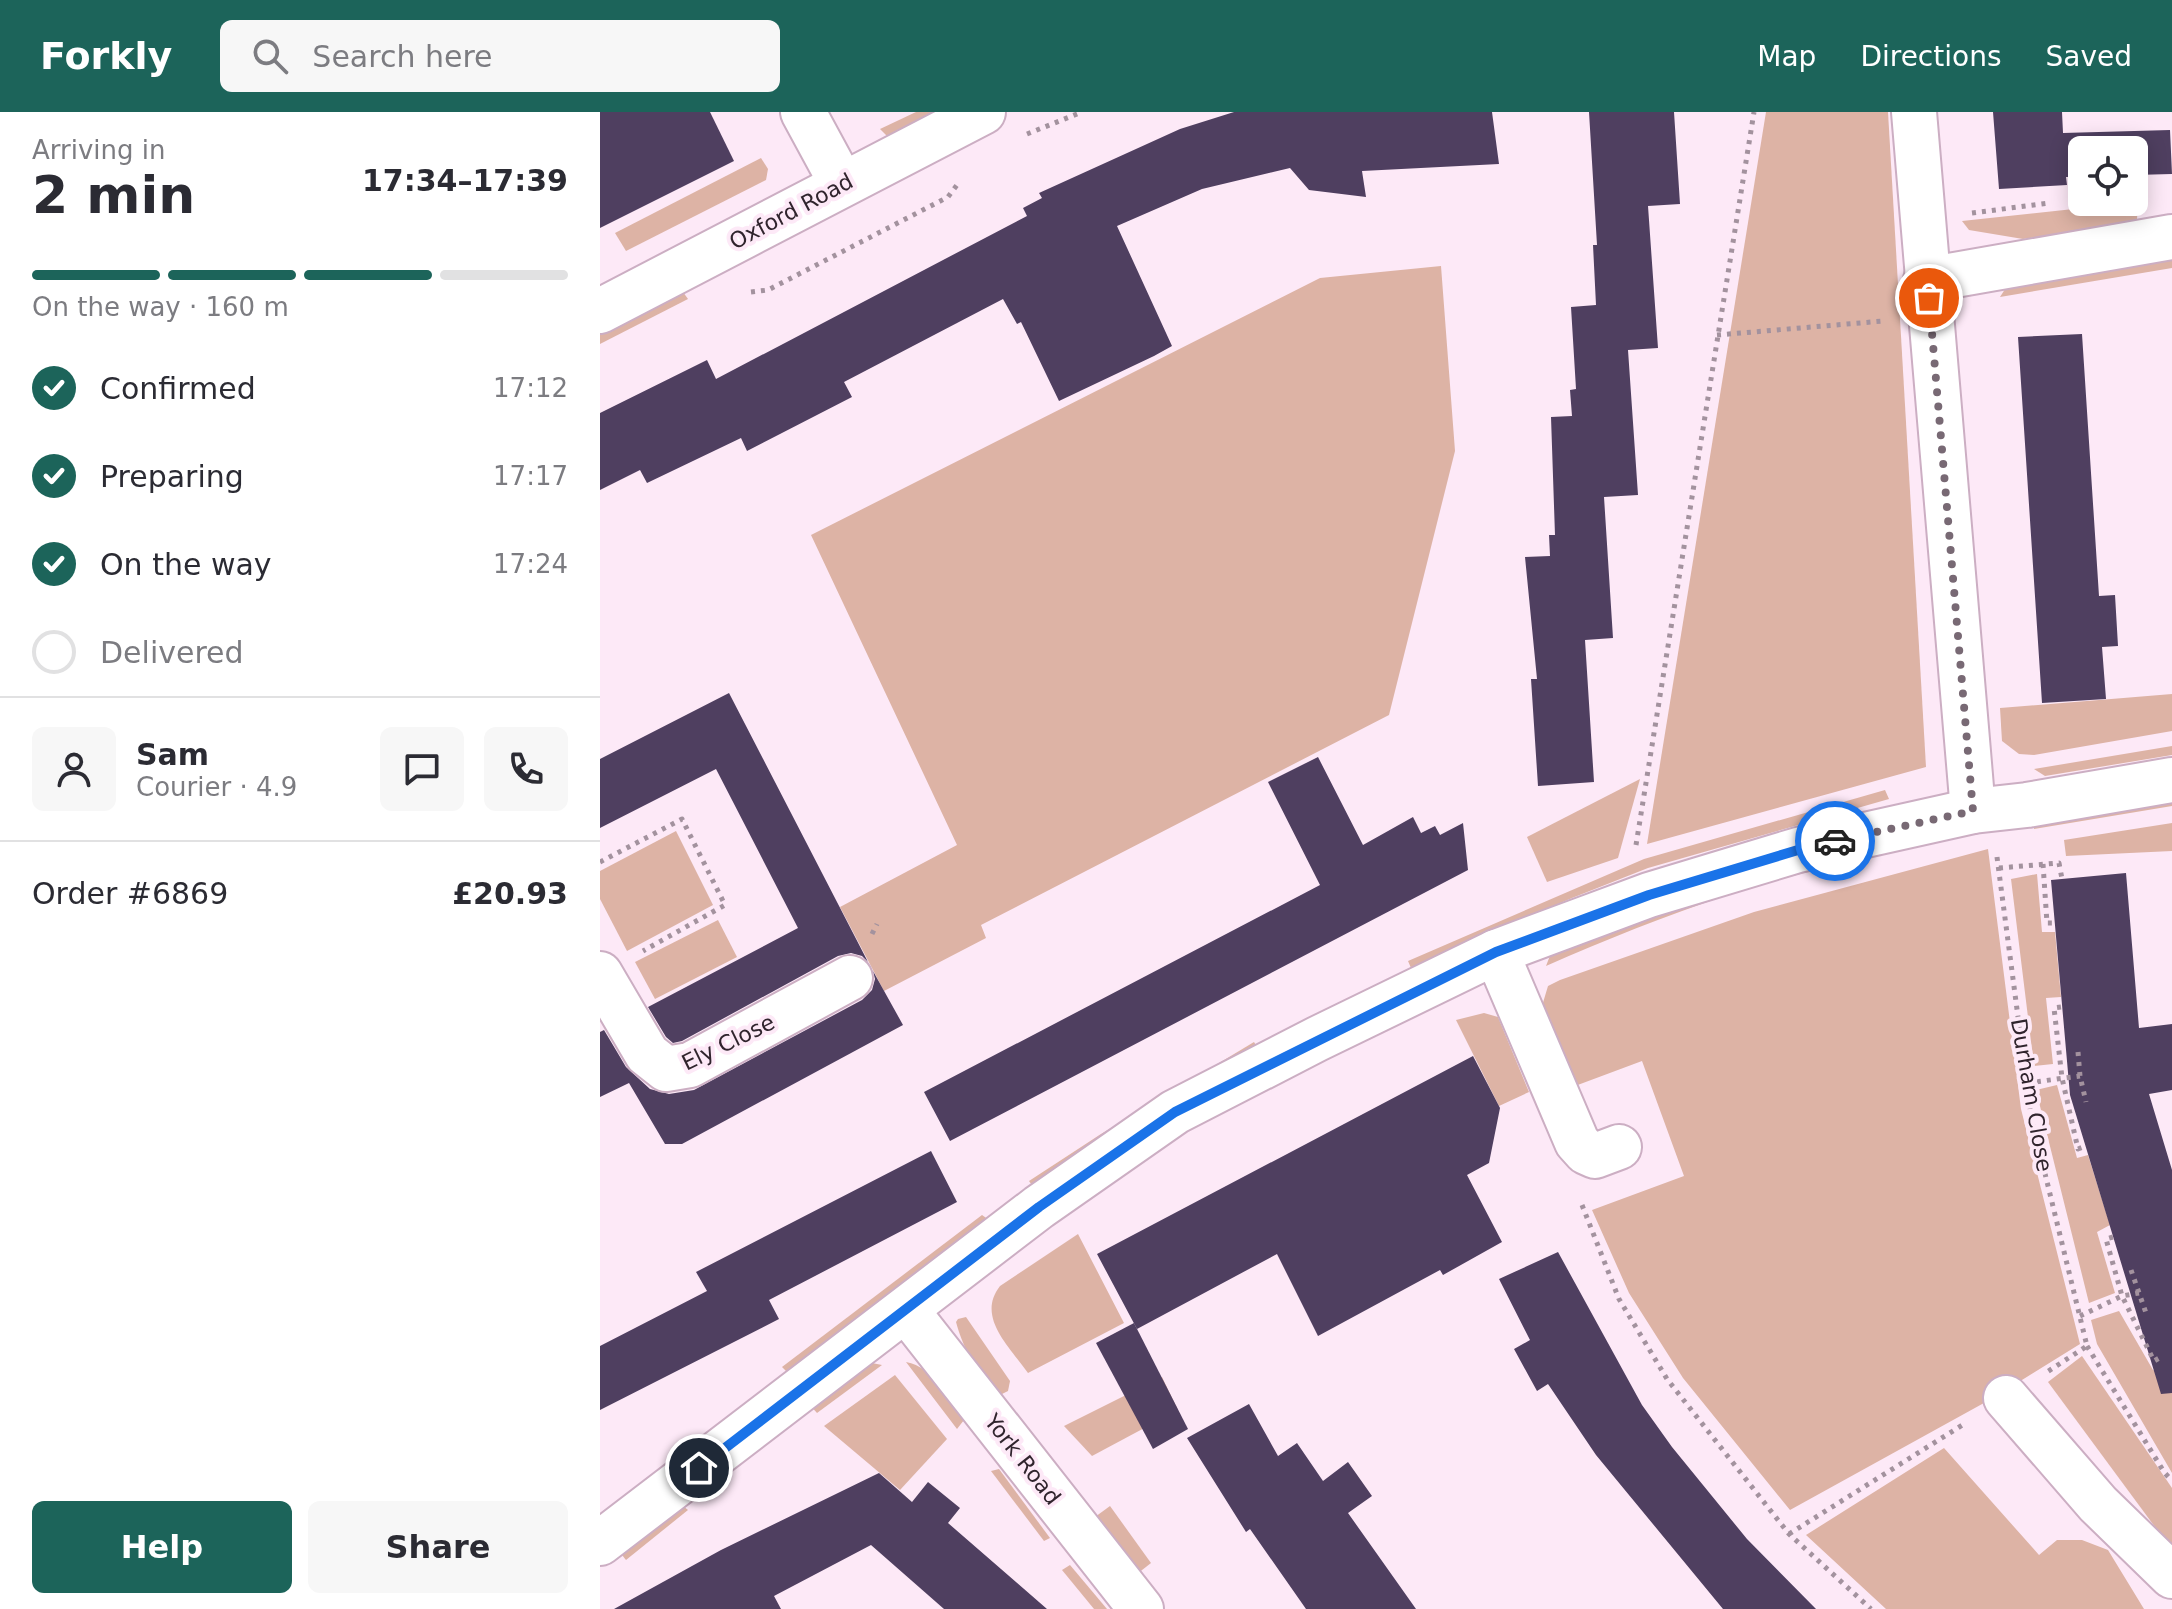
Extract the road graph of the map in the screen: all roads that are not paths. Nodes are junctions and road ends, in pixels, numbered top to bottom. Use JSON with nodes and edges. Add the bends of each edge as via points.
{"nodes":[{"id":1,"x":803,"y":112,"type":"edge"},
{"id":2,"x":983,"y":112,"type":"edge"},
{"id":3,"x":1914,"y":112,"type":"edge"},
{"id":4,"x":842,"y":184,"type":"junction"},
{"id":5,"x":2172,"y":237,"type":"edge"},
{"id":6,"x":1926,"y":280,"type":"junction"},
{"id":7,"x":600,"y":311,"type":"edge"},
{"id":8,"x":2172,"y":780,"type":"edge"},
{"id":9,"x":1973,"y":811,"type":"junction"},
{"id":10,"x":1496,"y":952,"type":"junction"},
{"id":11,"x":600,"y":974,"type":"edge"},
{"id":12,"x":850,"y":978,"type":"dead end"},
{"id":13,"x":1602,"y":1150,"type":"road end"},
{"id":14,"x":906,"y":1310,"type":"junction"},
{"id":15,"x":2006,"y":1398,"type":"road end"},
{"id":16,"x":600,"y":1543,"type":"edge"},
{"id":17,"x":2172,"y":1576,"type":"edge"},
{"id":18,"x":1141,"y":1609,"type":"edge"}],
"edges":[{"from":1,"to":4,"type":"street"},
{"from":2,"to":4,"type":"street","name":"Oxford Road"},
{"from":3,"to":6,"type":"street"},
{"from":4,"to":7,"type":"street","name":"Oxford Road"},
{"from":5,"to":6,"type":"street"},
{"from":6,"to":9,"type":"street"},
{"from":8,"to":9,"type":"street"},
{"from":9,"to":10,"type":"street","via":[[1798,850],[1649,895]]},
{"from":10,"to":13,"type":"street","via":[[1568,1125]]},
{"from":10,"to":14,"type":"street","via":[[1175,1112],[1039,1207]]},
{"from":11,"to":12,"type":"street","name":"Ely Close","via":[[647,1054],[666,1069],[690,1065]]},
{"from":14,"to":16,"type":"street"},
{"from":14,"to":18,"type":"street","name":"York Road"},
{"from":15,"to":17,"type":"street","via":[[2098,1504]]}]}
